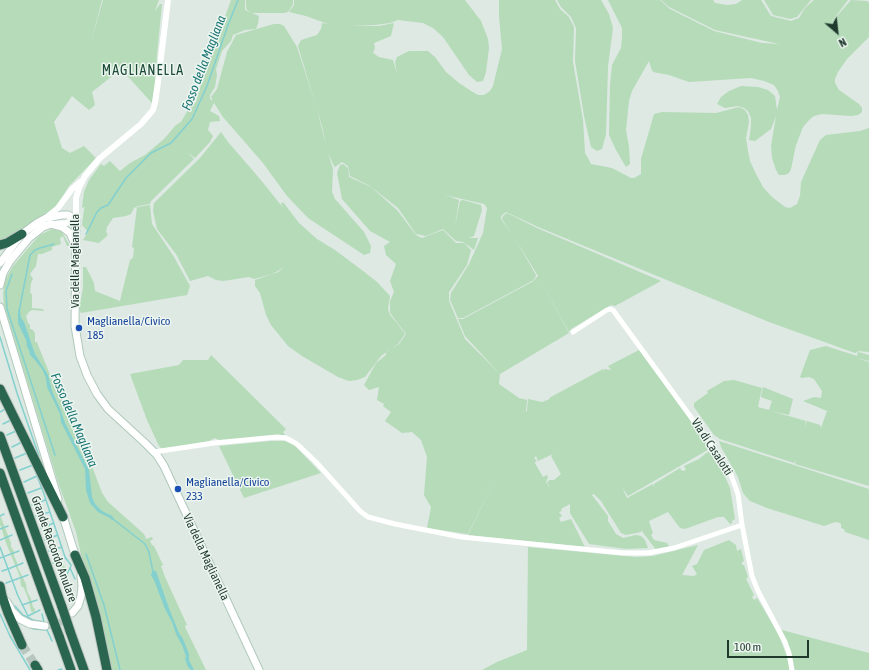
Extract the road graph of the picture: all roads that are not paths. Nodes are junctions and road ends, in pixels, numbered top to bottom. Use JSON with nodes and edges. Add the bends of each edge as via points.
{"nodes":[{"id":1,"x":168,"y":0,"type":"edge"},
{"id":2,"x":84,"y":178,"type":"junction"},
{"id":3,"x":76,"y":219,"type":"junction"},
{"id":4,"x":48,"y":221,"type":"junction"},
{"id":5,"x":22,"y":234,"type":"junction"},
{"id":6,"x":0,"y":245,"type":"edge"},
{"id":7,"x":76,"y":246,"type":"junction"},
{"id":8,"x":0,"y":263,"type":"edge"},
{"id":9,"x":0,"y":285,"type":"edge"},
{"id":10,"x":0,"y":307,"type":"edge"},
{"id":11,"x":0,"y":316,"type":"edge"},
{"id":12,"x":4,"y":325,"type":"junction"},
{"id":13,"x":573,"y":332,"type":"dead end"},
{"id":14,"x":0,"y":389,"type":"edge"},
{"id":15,"x":0,"y":436,"type":"edge"},
{"id":16,"x":154,"y":452,"type":"junction"},
{"id":17,"x":0,"y":473,"type":"edge"},
{"id":18,"x":63,"y":517,"type":"junction"},
{"id":19,"x":742,"y":525,"type":"junction"},
{"id":20,"x":75,"y":555,"type":"junction"},
{"id":21,"x":0,"y":586,"type":"edge"},
{"id":22,"x":72,"y":613,"type":"tunnel mouth"},
{"id":23,"x":46,"y":626,"type":"tunnel mouth"},
{"id":24,"x":22,"y":645,"type":"tunnel mouth"},
{"id":25,"x":71,"y":670,"type":"edge"},
{"id":26,"x":84,"y":670,"type":"edge"},
{"id":27,"x":107,"y":670,"type":"edge"},
{"id":28,"x":259,"y":670,"type":"edge"},
{"id":29,"x":792,"y":670,"type":"edge"}],
"edges":[{"from":1,"to":2,"type":"street","name":"Via della Maglianella","via":[[153,110],[141,124],[99,160]]},
{"from":2,"to":3,"type":"street","name":"Via della Maglianella","via":[[76,198]]},
{"from":2,"to":4,"type":"street","via":[[72,189]]},
{"from":3,"to":4,"type":"main road","via":[[62,215]]},
{"from":3,"to":7,"type":"main road","name":"Via della Maglianella"},
{"from":4,"to":5,"type":"main road","via":[[33,225]]},
{"from":4,"to":7,"type":"main road","via":[[68,232]]},
{"from":4,"to":9,"type":"main road","via":[[15,255],[5,269]]},
{"from":5,"to":6,"type":"highway"},
{"from":5,"to":8,"type":"main road"},
{"from":7,"to":16,"type":"main road","name":"Via della Maglianella","via":[[74,326],[78,349],[87,375],[102,402]]},
{"from":10,"to":12,"type":"main road"},
{"from":11,"to":12,"type":"main road"},
{"from":12,"to":18,"type":"main road"},
{"from":13,"to":19,"type":"street","name":"Via di Casalotti","via":[[607,310],[615,312],[723,461],[736,488]]},
{"from":14,"to":18,"type":"highway"},
{"from":15,"to":26,"type":"highway","name":"Grande Raccordo Anulare","bridge":true},
{"from":16,"to":19,"type":"street","via":[[214,442],[286,438],[297,444],[316,462],[368,517],[461,537],[623,553],[648,553],[674,548]]},
{"from":16,"to":28,"type":"main road","name":"Via della Maglianella","via":[[166,470]]},
{"from":17,"to":25,"type":"highway","name":"Grande Raccordo Anulare","bridge":true},
{"from":18,"to":20,"type":"main road"},
{"from":19,"to":29,"type":"street","name":"Via di Casalotti","via":[[752,576],[785,642]]},
{"from":20,"to":22,"type":"main road","via":[[82,590],[80,601]]},
{"from":20,"to":27,"type":"highway","via":[[85,578],[96,617]]},
{"from":21,"to":23,"type":"main road","via":[[9,607],[16,615],[30,624]]},
{"from":21,"to":24,"type":"highway"}]}
